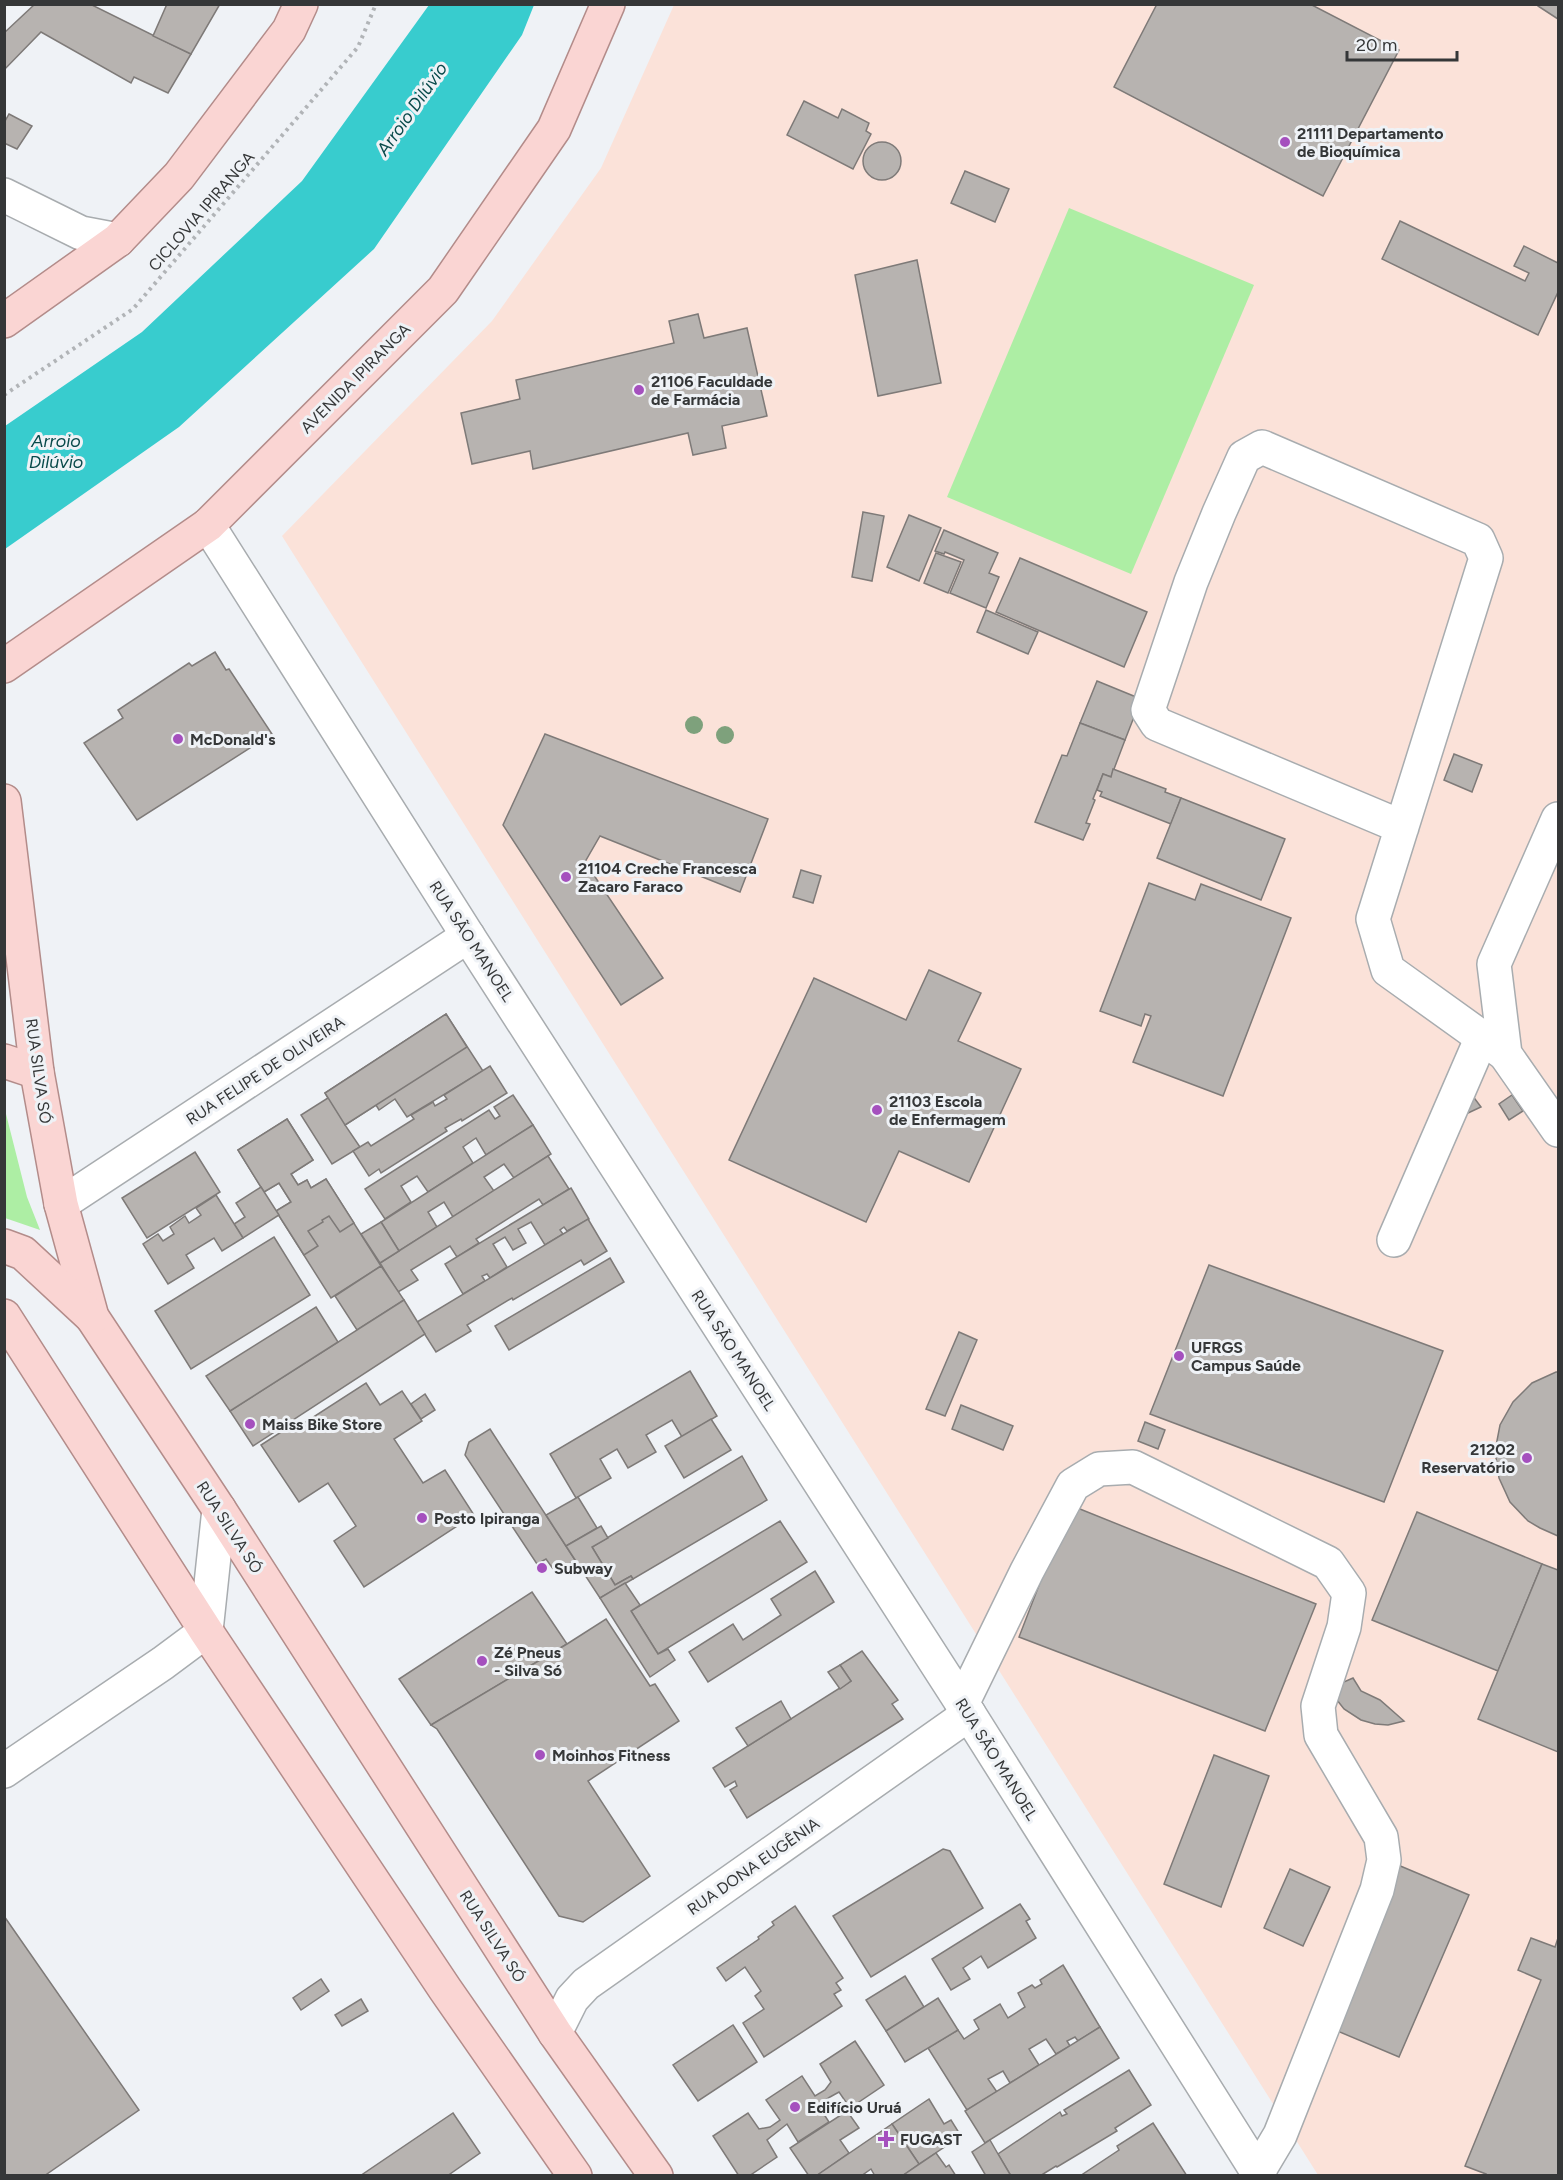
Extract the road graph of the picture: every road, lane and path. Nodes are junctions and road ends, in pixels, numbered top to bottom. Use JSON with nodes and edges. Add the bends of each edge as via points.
{"nodes":[{"id":1,"x":301,"y":4,"type":"edge"},
{"id":2,"x":376,"y":4,"type":"edge"},
{"id":3,"x":608,"y":4,"type":"edge"},
{"id":4,"x":4,"y":195,"type":"edge"},
{"id":5,"x":118,"y":240,"type":"junction"},
{"id":6,"x":4,"y":321,"type":"edge"},
{"id":7,"x":4,"y":395,"type":"edge"},
{"id":8,"x":208,"y":525,"type":"junction"},
{"id":9,"x":4,"y":666,"type":"edge"},
{"id":10,"x":4,"y":801,"type":"edge"},
{"id":11,"x":1558,"y":819,"type":"edge"},
{"id":12,"x":1402,"y":827,"type":"junction"},
{"id":13,"x":468,"y":936,"type":"junction"},
{"id":14,"x":1493,"y":1045,"type":"junction"},
{"id":15,"x":4,"y":1061,"type":"edge"},
{"id":16,"x":37,"y":1072,"type":"junction"},
{"id":17,"x":1558,"y":1130,"type":"edge"},
{"id":18,"x":61,"y":1204,"type":"junction"},
{"id":19,"x":1394,"y":1240,"type":"dead end"},
{"id":20,"x":4,"y":1246,"type":"edge"},
{"id":21,"x":4,"y":1316,"type":"edge"},
{"id":22,"x":92,"y":1317,"type":"junction"},
{"id":23,"x":219,"y":1509,"type":"junction"},
{"id":24,"x":206,"y":1632,"type":"junction"},
{"id":25,"x":965,"y":1709,"type":"junction"},
{"id":26,"x":4,"y":1771,"type":"edge"},
{"id":27,"x":555,"y":2033,"type":"junction"},
{"id":28,"x":1259,"y":2174,"type":"edge"},
{"id":29,"x":575,"y":2175,"type":"edge"},
{"id":30,"x":656,"y":2175,"type":"edge"}],
"edges":[{"from":1,"to":5,"type":"main road","via":[[289,30],[179,176]]},
{"from":2,"to":7,"type":"path","name":"CICLOVIA IPIRANGA","via":[[358,47],[133,309]]},
{"from":3,"to":8,"type":"main road","name":"AVENIDA IPIRANGA","via":[[554,129],[443,290]]},
{"from":4,"to":5,"type":"street","via":[[81,233]]},
{"from":5,"to":6,"type":"main road"},
{"from":8,"to":9,"type":"main road","name":"AVENIDA IPIRANGA"},
{"from":8,"to":13,"type":"street","name":"RUA SÃO MANOEL"},
{"from":10,"to":16,"type":"main road","name":"RUA SILVA SÓ"},
{"from":11,"to":14,"type":"street","via":[[1494,964]]},
{"from":12,"to":12,"type":"street","via":[[1486,558],[1478,540],[1262,447],[1244,457],[1219,513],[1148,710],[1157,724]]},
{"from":12,"to":14,"type":"street","via":[[1373,919],[1388,970]]},
{"from":13,"to":18,"type":"street","name":"RUA FELIPE DE OLIVEIRA"},
{"from":13,"to":25,"type":"street","name":"RUA SÃO MANOEL"},
{"from":14,"to":17,"type":"street"},
{"from":14,"to":19,"type":"street"},
{"from":15,"to":16,"type":"main road"},
{"from":16,"to":18,"type":"main road","name":"RUA SILVA SÓ"},
{"from":18,"to":22,"type":"main road","name":"RUA SILVA SÓ"},
{"from":20,"to":22,"type":"main road","via":[[23,1254]]},
{"from":21,"to":24,"type":"main road"},
{"from":22,"to":23,"type":"main road","name":"RUA SILVA SÓ"},
{"from":23,"to":24,"type":"street"},
{"from":23,"to":27,"type":"main road","name":"RUA SILVA SÓ"},
{"from":24,"to":26,"type":"street"},
{"from":24,"to":29,"type":"main road"},
{"from":25,"to":27,"type":"street","name":"RUA DONA EUGÊNIA","via":[[586,1984],[572,2000]]},
{"from":25,"to":28,"type":"street","name":"RUA SÃO MANOEL"},
{"from":25,"to":28,"type":"street","via":[[1028,1571],[1073,1485],[1099,1469],[1132,1467],[1328,1563],[1349,1593],[1344,1628],[1318,1706],[1321,1735],[1381,1837],[1384,1860],[1377,1890],[1280,2135]]},
{"from":27,"to":30,"type":"main road","name":"RUA SILVA SÓ"}]}
